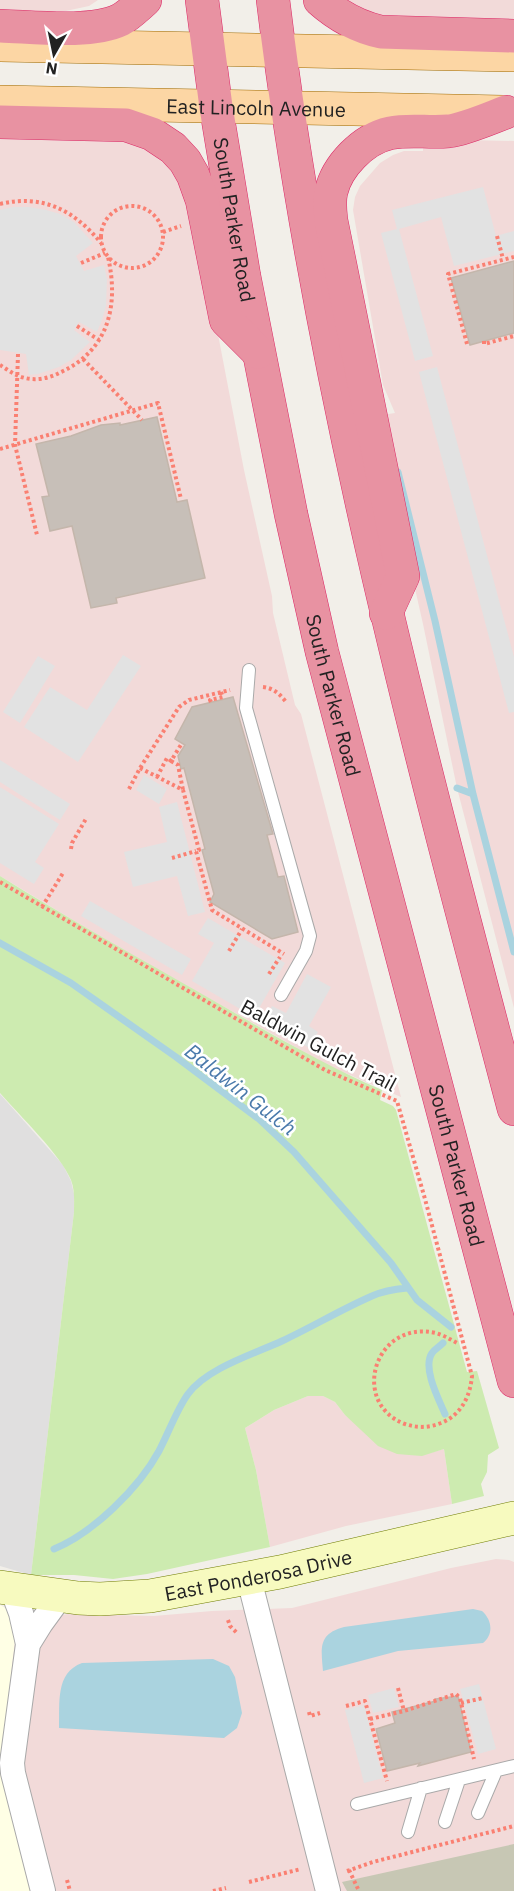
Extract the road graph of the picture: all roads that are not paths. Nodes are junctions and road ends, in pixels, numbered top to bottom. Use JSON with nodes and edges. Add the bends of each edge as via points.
{"nodes":[{"id":1,"x":145,"y":0,"type":"edge"},
{"id":2,"x":202,"y":0,"type":"edge"},
{"id":3,"x":273,"y":0,"type":"edge"},
{"id":4,"x":320,"y":0,"type":"edge"},
{"id":5,"x":0,"y":26,"type":"edge"},
{"id":6,"x":514,"y":36,"type":"edge"},
{"id":7,"x":0,"y":45,"type":"edge"},
{"id":8,"x":208,"y":50,"type":"junction"},
{"id":9,"x":279,"y":51,"type":"junction"},
{"id":10,"x":514,"y":55,"type":"edge"},
{"id":11,"x":0,"y":102,"type":"edge"},
{"id":12,"x":216,"y":106,"type":"junction"},
{"id":13,"x":287,"y":108,"type":"junction"},
{"id":14,"x":510,"y":112,"type":"edge"},
{"id":15,"x":0,"y":122,"type":"edge"},
{"id":16,"x":258,"y":352,"type":"junction"},
{"id":17,"x":386,"y":613,"type":"junction"},
{"id":18,"x":249,"y":670,"type":"dead end"},
{"id":19,"x":281,"y":995,"type":"dead end"},
{"id":20,"x":514,"y":1109,"type":"edge"},
{"id":21,"x":514,"y":1381,"type":"edge"},
{"id":22,"x":514,"y":1518,"type":"edge"},
{"id":23,"x":249,"y":1579,"type":"junction"},
{"id":24,"x":6,"y":1588,"type":"edge"},
{"id":25,"x":60,"y":1597,"type":"junction"},
{"id":26,"x":28,"y":1644,"type":"junction"},
{"id":27,"x":514,"y":1766,"type":"edge"},
{"id":28,"x":496,"y":1771,"type":"junction"},
{"id":29,"x":459,"y":1780,"type":"junction"},
{"id":30,"x":421,"y":1788,"type":"junction"},
{"id":31,"x":357,"y":1804,"type":"dead end"},
{"id":32,"x":478,"y":1813,"type":"dead end"},
{"id":33,"x":445,"y":1822,"type":"dead end"},
{"id":34,"x":408,"y":1832,"type":"dead end"},
{"id":35,"x":328,"y":1886,"type":"edge"},
{"id":36,"x":43,"y":1891,"type":"edge"}],
"edges":[{"from":1,"to":5,"type":"highway","via":[[122,19],[104,26]]},
{"from":2,"to":8,"type":"highway","name":"South Parker Road"},
{"from":3,"to":9,"type":"highway"},
{"from":4,"to":6,"type":"highway","via":[[343,17],[381,32]]},
{"from":7,"to":8,"type":"main road"},
{"from":8,"to":9,"type":"main road"},
{"from":8,"to":12,"type":"highway","name":"South Parker Road"},
{"from":9,"to":10,"type":"main road"},
{"from":9,"to":13,"type":"highway"},
{"from":11,"to":12,"type":"main road","name":"East Lincoln Avenue"},
{"from":12,"to":13,"type":"main road","name":"East Lincoln Avenue"},
{"from":12,"to":16,"type":"highway","name":"South Parker Road"},
{"from":13,"to":14,"type":"main road","name":"East Lincoln Avenue"},
{"from":13,"to":17,"type":"highway","via":[[336,387]]},
{"from":14,"to":17,"type":"highway","via":[[451,131],[406,131],[376,138],[344,165],[330,195],[331,220],[403,576]]},
{"from":15,"to":16,"type":"highway","via":[[126,125],[152,134],[173,148],[193,175],[202,200],[225,320]]},
{"from":16,"to":21,"type":"highway","name":"South Parker Road","via":[[322,652]]},
{"from":17,"to":20,"type":"highway"},
{"from":18,"to":19,"type":"lane","via":[[246,708],[310,936],[306,951]]},
{"from":22,"to":23,"type":"street","name":"East Ponderosa Drive"},
{"from":23,"to":25,"type":"street","name":"East Ponderosa Drive","via":[[140,1597]]},
{"from":23,"to":35,"type":"street"},
{"from":24,"to":25,"type":"street","name":"East Ponderosa Drive"},
{"from":24,"to":26,"type":"street","via":[[21,1613]]},
{"from":25,"to":26,"type":"street"},
{"from":26,"to":36,"type":"street","via":[[12,1763]]},
{"from":27,"to":28,"type":"lane"},
{"from":28,"to":29,"type":"lane"},
{"from":28,"to":32,"type":"lane"},
{"from":29,"to":30,"type":"lane"},
{"from":29,"to":33,"type":"lane"},
{"from":30,"to":31,"type":"lane"},
{"from":30,"to":34,"type":"lane"}]}
